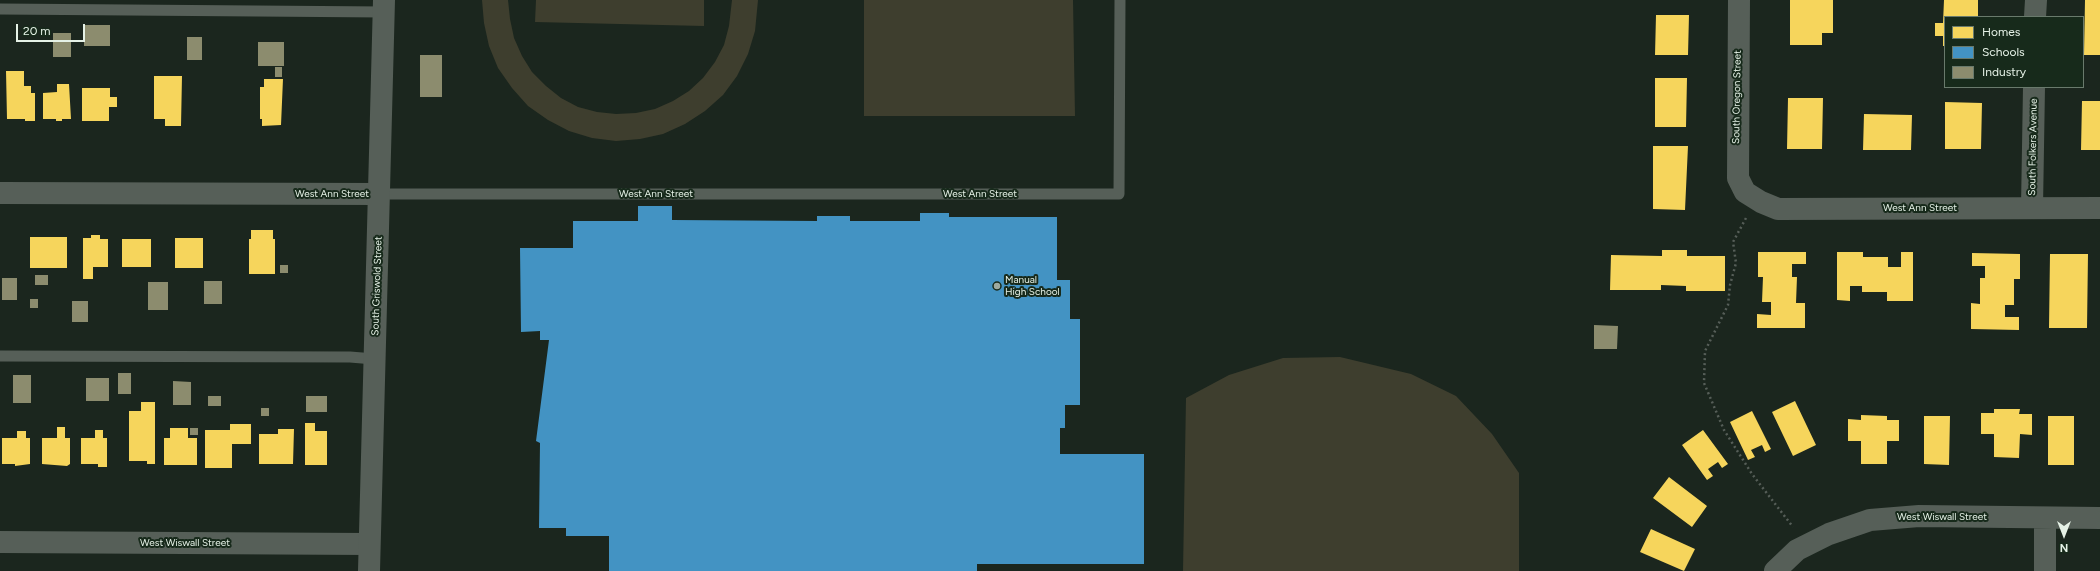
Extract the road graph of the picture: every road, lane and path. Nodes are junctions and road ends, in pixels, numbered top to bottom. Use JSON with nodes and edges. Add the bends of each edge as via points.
{"nodes":[{"id":1,"x":1120,"y":0,"type":"edge"},
{"id":2,"x":1739,"y":0,"type":"edge"},
{"id":3,"x":2036,"y":0,"type":"edge"},
{"id":4,"x":384,"y":6,"type":"edge"},
{"id":5,"x":0,"y":9,"type":"edge"},
{"id":6,"x":2035,"y":16,"type":"edge"},
{"id":7,"x":2034,"y":88,"type":"edge"},
{"id":8,"x":0,"y":193,"type":"edge"},
{"id":9,"x":379,"y":194,"type":"junction"},
{"id":10,"x":1753,"y":197,"type":"junction"},
{"id":11,"x":2032,"y":207,"type":"junction"},
{"id":12,"x":2100,"y":208,"type":"edge"},
{"id":13,"x":0,"y":356,"type":"edge"},
{"id":14,"x":374,"y":359,"type":"junction"},
{"id":15,"x":2046,"y":518,"type":"junction"},
{"id":16,"x":2100,"y":518,"type":"edge"},
{"id":17,"x":0,"y":542,"type":"edge"},
{"id":18,"x":369,"y":544,"type":"junction"},
{"id":19,"x":1807,"y":545,"type":"junction"},
{"id":20,"x":369,"y":571,"type":"edge"},
{"id":21,"x":1775,"y":571,"type":"edge"},
{"id":22,"x":2045,"y":571,"type":"edge"}],
"edges":[{"from":1,"to":9,"type":"lane","name":"West Ann Street","via":[[1119,194]]},
{"from":2,"to":10,"type":"street","name":"South Oregon Street","via":[[1736,161],[1738,178]]},
{"from":3,"to":6,"type":"street"},
{"from":4,"to":5,"type":"lane"},
{"from":4,"to":9,"type":"street","name":"South Griswold Street"},
{"from":7,"to":11,"type":"street","name":"South Folkers Avenue"},
{"from":8,"to":9,"type":"street","name":"West Ann Street"},
{"from":9,"to":14,"type":"street","name":"South Griswold Street"},
{"from":10,"to":11,"type":"street","name":"West Ann Street","via":[[1778,209]]},
{"from":10,"to":19,"type":"path","via":[[1750,211],[1733,242],[1736,263],[1728,305],[1705,351],[1704,383],[1728,436],[1752,474]]},
{"from":11,"to":12,"type":"street","name":"West Ann Street"},
{"from":13,"to":14,"type":"lane"},
{"from":14,"to":18,"type":"street","name":"South Griswold Street"},
{"from":15,"to":16,"type":"street","name":"West Wiswall Street"},
{"from":15,"to":19,"type":"street","name":"West Wiswall Street","via":[[1894,517],[1860,523]]},
{"from":15,"to":22,"type":"street"},
{"from":17,"to":18,"type":"street","name":"West Wiswall Street"},
{"from":18,"to":20,"type":"street","name":"South Griswold Street"},
{"from":19,"to":21,"type":"street","name":"West Wiswall Street"}]}
